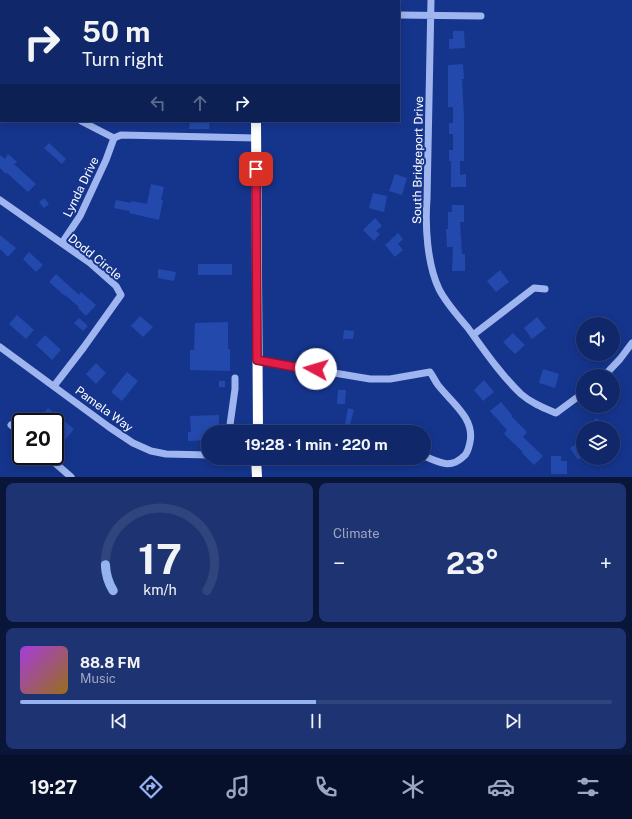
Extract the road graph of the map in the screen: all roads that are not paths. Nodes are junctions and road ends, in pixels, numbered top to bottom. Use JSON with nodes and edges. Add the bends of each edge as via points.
{"nodes":[{"id":1,"x":431,"y":0,"type":"edge"},
{"id":2,"x":400,"y":15,"type":"edge"},
{"id":3,"x":431,"y":15,"type":"junction"},
{"id":4,"x":481,"y":16,"type":"dead end"},
{"id":5,"x":83,"y":122,"type":"edge"},
{"id":6,"x":256,"y":122,"type":"edge"},
{"id":7,"x":114,"y":138,"type":"junction"},
{"id":8,"x":256,"y":138,"type":"junction"},
{"id":9,"x":0,"y":200,"type":"edge"},
{"id":10,"x":62,"y":243,"type":"junction"},
{"id":11,"x":545,"y":289,"type":"dead end"},
{"id":12,"x":473,"y":335,"type":"junction"},
{"id":13,"x":632,"y":343,"type":"edge"},
{"id":14,"x":0,"y":347,"type":"edge"},
{"id":15,"x":257,"y":360,"type":"junction"},
{"id":16,"x":611,"y":369,"type":"edge"},
{"id":17,"x":235,"y":378,"type":"dead end"},
{"id":18,"x":54,"y":386,"type":"junction"},
{"id":19,"x":576,"y":399,"type":"edge"},
{"id":20,"x":230,"y":425,"type":"edge"},
{"id":21,"x":258,"y":425,"type":"edge"},
{"id":22,"x":201,"y":455,"type":"edge"},
{"id":23,"x":431,"y":459,"type":"edge"},
{"id":24,"x":57,"y":465,"type":"edge"},
{"id":25,"x":256,"y":465,"type":"edge"},
{"id":26,"x":71,"y":477,"type":"edge"},
{"id":27,"x":257,"y":477,"type":"edge"}],
"edges":[{"from":1,"to":3,"type":"street","name":"South Bridgeport Drive"},
{"from":2,"to":3,"type":"street"},
{"from":3,"to":4,"type":"street"},
{"from":3,"to":12,"type":"street","name":"South Bridgeport Drive","via":[[426,216],[430,264],[439,289]]},
{"from":5,"to":7,"type":"street"},
{"from":6,"to":8,"type":"highway"},
{"from":7,"to":8,"type":"street","via":[[121,135]]},
{"from":7,"to":10,"type":"street","name":"Lynda Drive","via":[[80,216]]},
{"from":8,"to":15,"type":"highway"},
{"from":9,"to":10,"type":"street","name":"Dodd Circle"},
{"from":10,"to":18,"type":"street","name":"Dodd Circle","via":[[90,263],[116,286],[121,295]]},
{"from":11,"to":12,"type":"street","via":[[534,288]]},
{"from":12,"to":19,"type":"street","name":"South Bridgeport Drive","via":[[506,378],[533,403],[556,413]]},
{"from":13,"to":16,"type":"street"},
{"from":14,"to":18,"type":"street","name":"Pamela Way"},
{"from":15,"to":21,"type":"highway"},
{"from":15,"to":23,"type":"street","via":[[370,379],[390,379],[430,372],[467,420],[470,430],[465,455],[448,465]]},
{"from":17,"to":20,"type":"street"},
{"from":18,"to":22,"type":"street","name":"Pamela Way","via":[[133,443],[166,454]]},
{"from":24,"to":26,"type":"street"},
{"from":25,"to":27,"type":"highway"}]}
